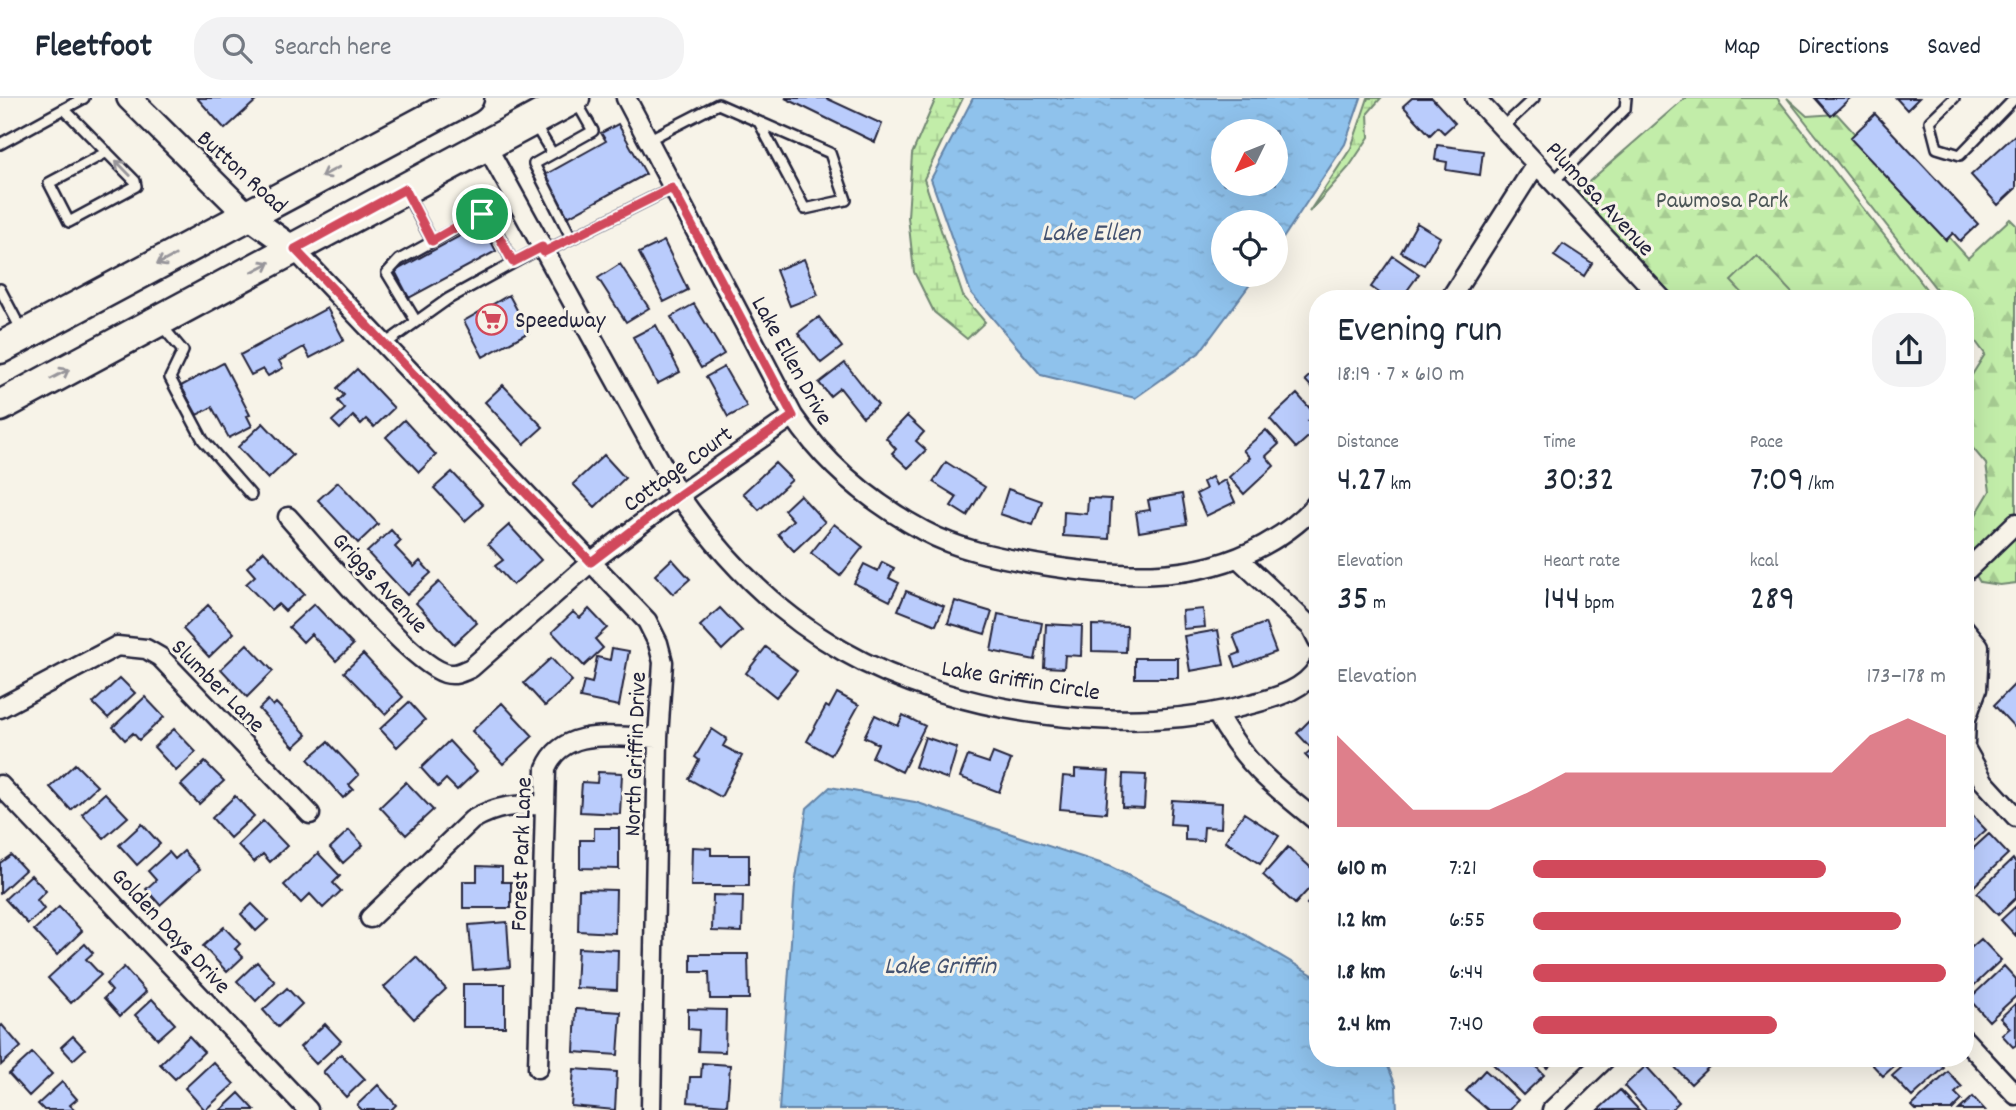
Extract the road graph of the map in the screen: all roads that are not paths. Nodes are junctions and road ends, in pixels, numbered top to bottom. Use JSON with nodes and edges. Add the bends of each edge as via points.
{"nodes":[{"id":1,"x":84,"y":98,"type":"edge"},
{"id":2,"x":129,"y":98,"type":"edge"},
{"id":3,"x":468,"y":98,"type":"edge"},
{"id":4,"x":574,"y":98,"type":"edge"},
{"id":5,"x":626,"y":98,"type":"edge"},
{"id":6,"x":1475,"y":98,"type":"edge"},
{"id":7,"x":1534,"y":98,"type":"edge"},
{"id":8,"x":1626,"y":98,"type":"edge"},
{"id":9,"x":1954,"y":98,"type":"edge"},
{"id":10,"x":2015,"y":98,"type":"edge"},
{"id":11,"x":64,"y":109,"type":"junction"},
{"id":12,"x":533,"y":109,"type":"edge"},
{"id":13,"x":759,"y":122,"type":"junction"},
{"id":14,"x":1502,"y":128,"type":"junction"},
{"id":15,"x":648,"y":140,"type":"junction"},
{"id":16,"x":0,"y":144,"type":"edge"},
{"id":17,"x":486,"y":145,"type":"junction"},
{"id":18,"x":107,"y":152,"type":"junction"},
{"id":19,"x":552,"y":153,"type":"junction"},
{"id":20,"x":1536,"y":164,"type":"junction"},
{"id":21,"x":1553,"y":182,"type":"junction"},
{"id":22,"x":672,"y":188,"type":"junction"},
{"id":23,"x":405,"y":189,"type":"junction"},
{"id":24,"x":247,"y":216,"type":"junction"},
{"id":25,"x":571,"y":237,"type":"junction"},
{"id":26,"x":432,"y":241,"type":"junction"},
{"id":27,"x":295,"y":249,"type":"junction"},
{"id":28,"x":543,"y":249,"type":"junction"},
{"id":29,"x":513,"y":262,"type":"junction"},
{"id":30,"x":0,"y":289,"type":"edge"},
{"id":31,"x":1456,"y":290,"type":"edge"},
{"id":32,"x":1654,"y":290,"type":"edge"},
{"id":33,"x":159,"y":321,"type":"junction"},
{"id":34,"x":416,"y":321,"type":"junction"},
{"id":35,"x":12,"y":342,"type":"edge"},
{"id":36,"x":385,"y":344,"type":"junction"},
{"id":37,"x":0,"y":406,"type":"edge"},
{"id":38,"x":793,"y":416,"type":"junction"},
{"id":39,"x":251,"y":495,"type":"dead end"},
{"id":40,"x":679,"y":495,"type":"junction"},
{"id":41,"x":1309,"y":511,"type":"edge"},
{"id":42,"x":288,"y":517,"type":"dead end"},
{"id":43,"x":2016,"y":523,"type":"edge"},
{"id":44,"x":1239,"y":559,"type":"junction"},
{"id":45,"x":591,"y":562,"type":"junction"},
{"id":46,"x":1974,"y":563,"type":"edge"},
{"id":47,"x":1309,"y":625,"type":"edge"},
{"id":48,"x":1974,"y":640,"type":"edge"},
{"id":49,"x":444,"y":673,"type":"joint"},
{"id":50,"x":1309,"y":678,"type":"edge"},
{"id":51,"x":1974,"y":697,"type":"edge"},
{"id":52,"x":0,"y":708,"type":"edge"},
{"id":53,"x":1217,"y":714,"type":"junction"},
{"id":54,"x":658,"y":738,"type":"junction"},
{"id":55,"x":1974,"y":764,"type":"edge"},
{"id":56,"x":0,"y":785,"type":"edge"},
{"id":57,"x":544,"y":805,"type":"junction"},
{"id":58,"x":2013,"y":809,"type":"edge"},
{"id":59,"x":310,"y":814,"type":"dead end"},
{"id":60,"x":1309,"y":814,"type":"edge"},
{"id":61,"x":370,"y":918,"type":"dead end"},
{"id":62,"x":1974,"y":1050,"type":"edge"},
{"id":63,"x":1597,"y":1067,"type":"edge"},
{"id":64,"x":538,"y":1068,"type":"dead end"},
{"id":65,"x":2016,"y":1094,"type":"edge"},
{"id":66,"x":308,"y":1110,"type":"edge"},
{"id":67,"x":651,"y":1110,"type":"edge"},
{"id":68,"x":1552,"y":1110,"type":"edge"}],
"edges":[{"from":1,"to":11,"type":"lane"},
{"from":2,"to":24,"type":"street","name":"Button Road"},
{"from":3,"to":24,"type":"main road","one_way":true},
{"from":4,"to":12,"type":"main road"},
{"from":4,"to":19,"type":"lane","via":[[593,131]]},
{"from":5,"to":15,"type":"street","name":"Lake Ellen Drive"},
{"from":6,"to":14,"type":"street","name":"Plumosa Avenue"},
{"from":7,"to":14,"type":"lane"},
{"from":8,"to":21,"type":"lane","via":[[1625,109]]},
{"from":9,"to":10,"type":"lane","via":[[1930,121],[1937,148],[1961,155]]},
{"from":11,"to":16,"type":"lane"},
{"from":11,"to":18,"type":"lane"},
{"from":12,"to":17,"type":"main road"},
{"from":12,"to":19,"type":"lane"},
{"from":13,"to":13,"type":"lane","via":[[830,153],[846,200],[805,209]]},
{"from":13,"to":15,"type":"lane","via":[[718,104]]},
{"from":14,"to":20,"type":"street","name":"Plumosa Avenue"},
{"from":15,"to":22,"type":"street","name":"Lake Ellen Drive"},
{"from":17,"to":23,"type":"main road"},
{"from":17,"to":28,"type":"street","name":"Lake Griffin Circle"},
{"from":18,"to":18,"type":"lane","one_way":true,"via":[[49,183],[69,222],[136,186]]},
{"from":19,"to":25,"type":"lane","via":[[534,163]]},
{"from":20,"to":21,"type":"street","name":"Plumosa Avenue"},
{"from":20,"to":31,"type":"street"},
{"from":21,"to":32,"type":"street","name":"Plumosa Avenue"},
{"from":22,"to":25,"type":"lane"},
{"from":22,"to":38,"type":"street","name":"Lake Ellen Drive"},
{"from":23,"to":26,"type":"lane"},
{"from":23,"to":27,"type":"main road"},
{"from":24,"to":27,"type":"street","name":"Button Road"},
{"from":24,"to":35,"type":"main road","one_way":true},
{"from":25,"to":28,"type":"lane"},
{"from":26,"to":29,"type":"lane","via":[[477,215],[487,215]]},
{"from":26,"to":34,"type":"lane","via":[[399,260],[387,273]]},
{"from":33,"to":27,"type":"main road","one_way":true},
{"from":27,"to":36,"type":"street","name":"North Griffin Drive"},
{"from":28,"to":29,"type":"lane"},
{"from":28,"to":40,"type":"street","name":"Lake Griffin Circle"},
{"from":29,"to":34,"type":"lane"},
{"from":30,"to":35,"type":"lane"},
{"from":37,"to":33,"type":"main road","one_way":true},
{"from":33,"to":39,"type":"lane","via":[[183,351],[170,378],[203,440]]},
{"from":34,"to":36,"type":"lane"},
{"from":36,"to":45,"type":"street","name":"North Griffin Drive"},
{"from":38,"to":40,"type":"street","name":"Cottage Court"},
{"from":38,"to":44,"type":"street","name":"Lake Ellen Drive","via":[[813,447],[844,476],[925,532],[976,553],[1105,574],[1198,571]]},
{"from":40,"to":45,"type":"street","name":"Cottage Court"},
{"from":40,"to":53,"type":"street","name":"Lake Griffin Circle","via":[[707,536],[757,588],[842,650],[887,674],[936,692],[1036,712],[1158,720]]},
{"from":41,"to":44,"type":"street","name":"Lake Ellen Drive","via":[[1287,532]]},
{"from":42,"to":49,"type":"street","name":"Griggs Avenue","via":[[410,651]]},
{"from":43,"to":46,"type":"street"},
{"from":44,"to":47,"type":"street"},
{"from":45,"to":49,"type":"street","name":"Cottage Court","via":[[471,668],[455,675]]},
{"from":45,"to":54,"type":"street","name":"North Griffin Drive","via":[[647,621],[658,643],[663,663]]},
{"from":48,"to":51,"type":"street","via":[[1979,646]]},
{"from":50,"to":53,"type":"street","name":"Lake Griffin Circle","via":[[1302,686]]},
{"from":52,"to":59,"type":"street","name":"Slumber Lane","via":[[117,646],[146,649],[160,657]]},
{"from":53,"to":60,"type":"street","via":[[1246,760]]},
{"from":54,"to":57,"type":"street","name":"Forest Park Lane","via":[[567,742],[552,754],[546,768]]},
{"from":54,"to":67,"type":"street","name":"North Griffin Drive"},
{"from":55,"to":58,"type":"street","via":[[1984,782]]},
{"from":56,"to":66,"type":"street","name":"Golden Days Drive"},
{"from":57,"to":61,"type":"street","via":[[508,805],[472,820]]},
{"from":57,"to":64,"type":"street","name":"Forest Park Lane"},
{"from":62,"to":65,"type":"street"},
{"from":63,"to":68,"type":"street"}]}
